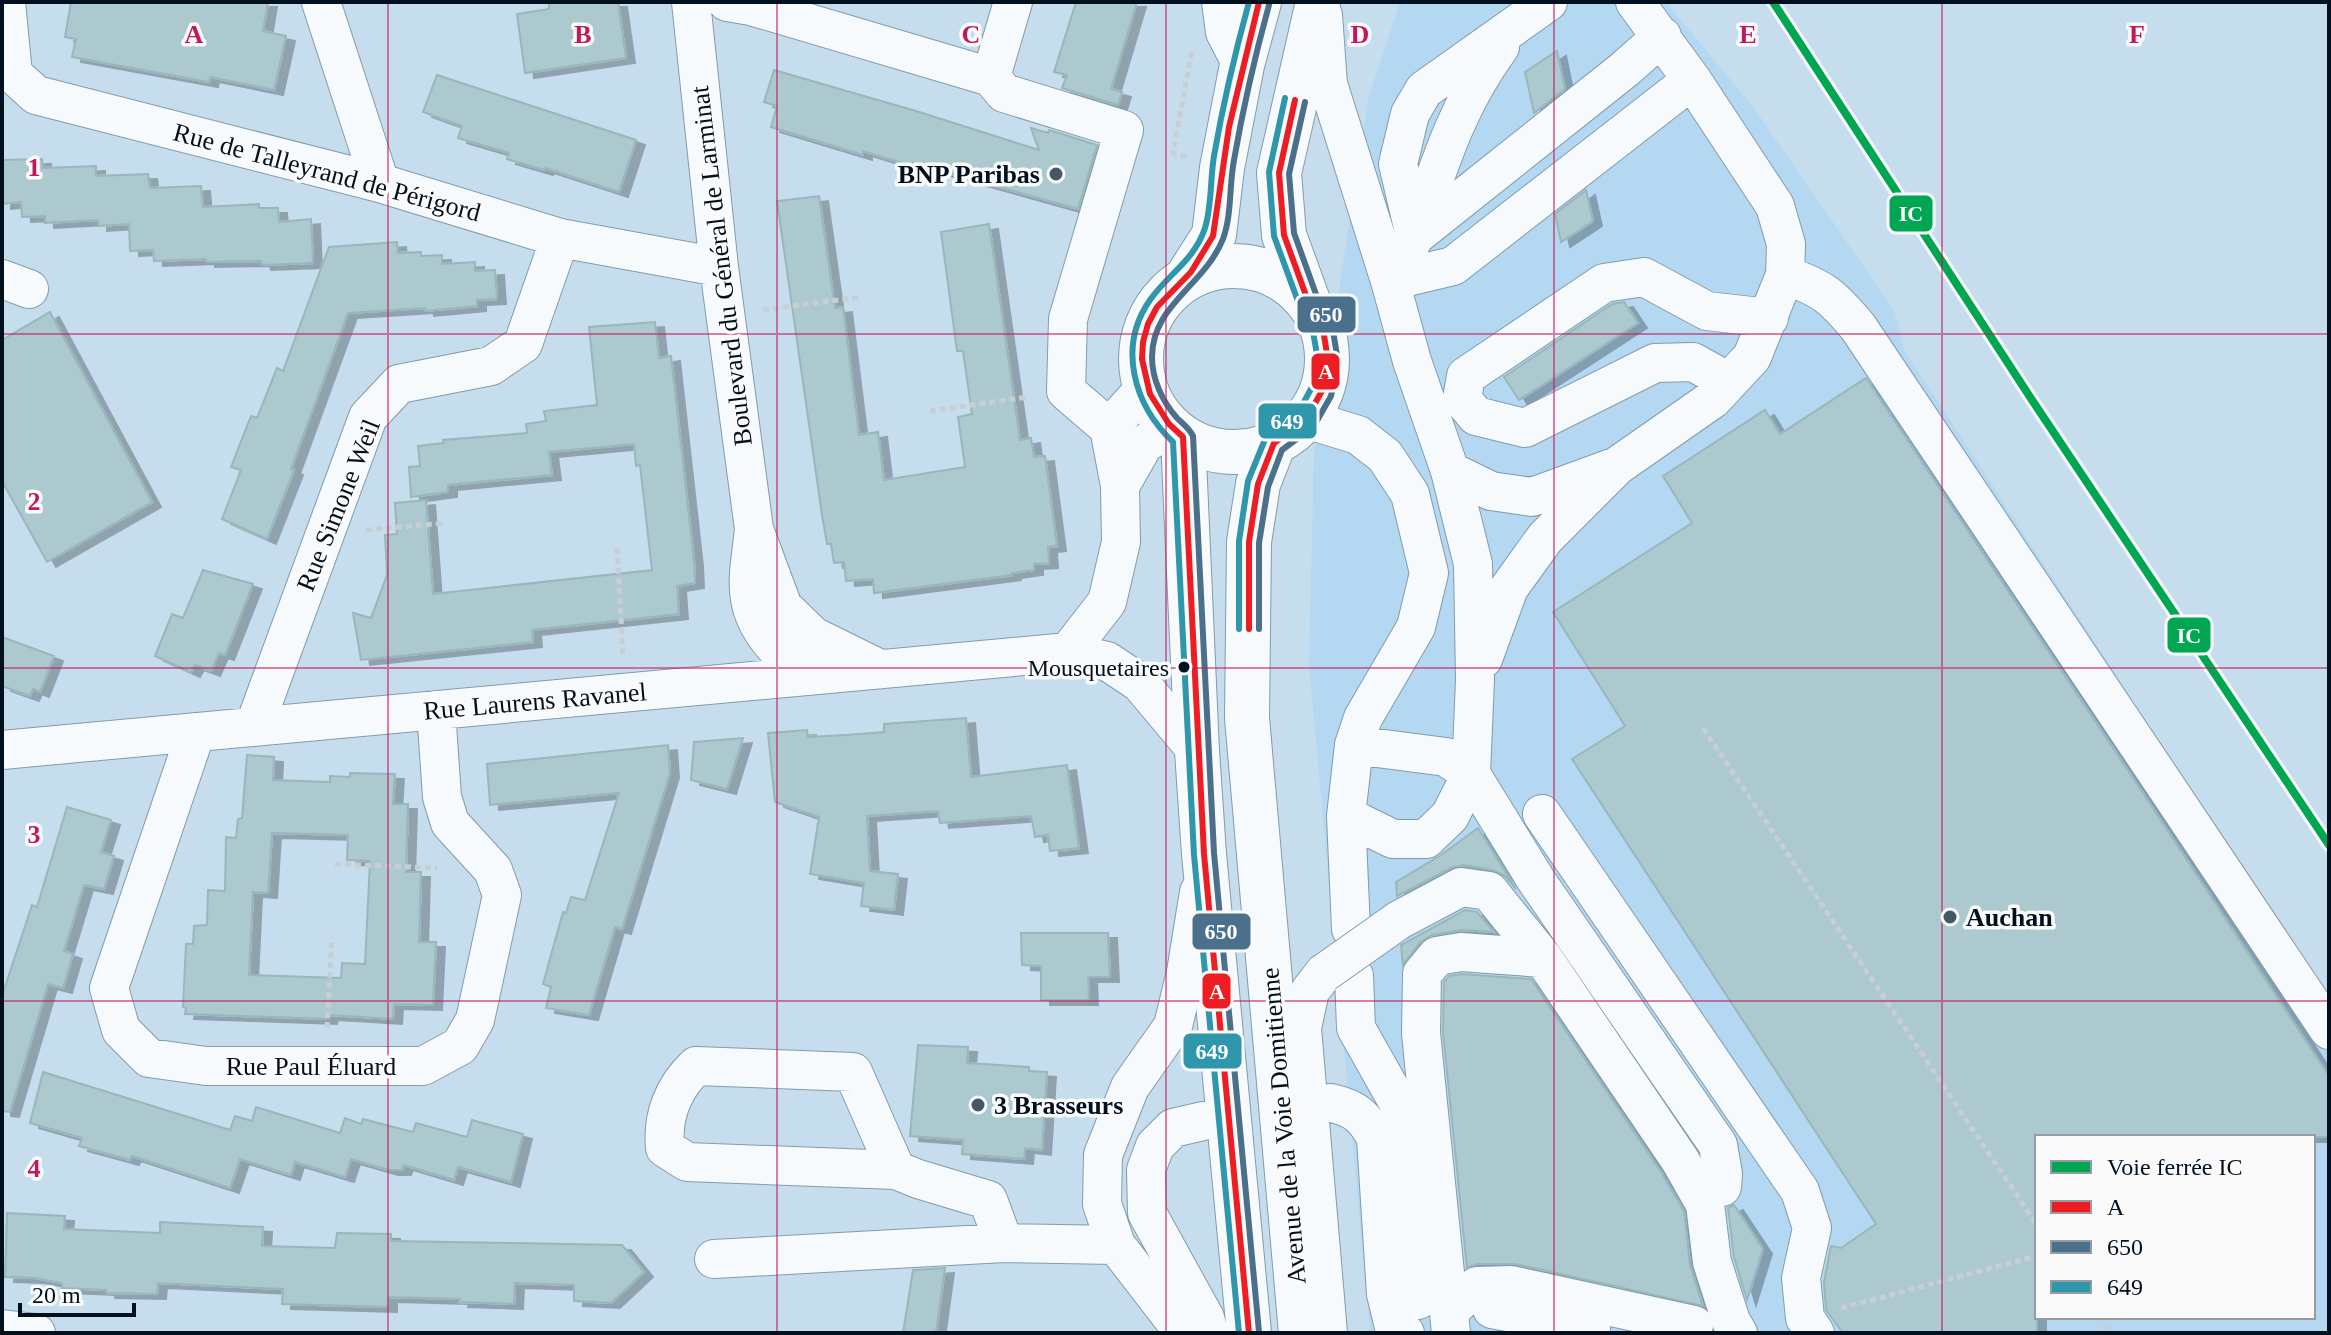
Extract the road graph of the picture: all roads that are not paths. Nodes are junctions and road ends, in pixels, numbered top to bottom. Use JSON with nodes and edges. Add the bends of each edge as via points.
{"nodes":[{"id":1,"x":6,"y":2,"type":"edge"},
{"id":2,"x":321,"y":2,"type":"edge"},
{"id":3,"x":691,"y":2,"type":"edge"},
{"id":4,"x":727,"y":2,"type":"edge"},
{"id":5,"x":1013,"y":2,"type":"edge"},
{"id":6,"x":1221,"y":2,"type":"edge"},
{"id":7,"x":1259,"y":2,"type":"edge"},
{"id":8,"x":1320,"y":2,"type":"edge"},
{"id":9,"x":1635,"y":2,"type":"edge"},
{"id":10,"x":1533,"y":12,"type":"edge"},
{"id":11,"x":1662,"y":36,"type":"junction"},
{"id":12,"x":1242,"y":65,"type":"junction"},
{"id":13,"x":991,"y":77,"type":"junction"},
{"id":14,"x":1692,"y":80,"type":"junction"},
{"id":15,"x":380,"y":183,"type":"junction"},
{"id":16,"x":1415,"y":236,"type":"junction"},
{"id":17,"x":560,"y":238,"type":"junction"},
{"id":18,"x":719,"y":267,"type":"junction"},
{"id":19,"x":1785,"y":275,"type":"junction"},
{"id":20,"x":1186,"y":279,"type":"junction"},
{"id":21,"x":1390,"y":281,"type":"junction"},
{"id":22,"x":1308,"y":301,"type":"junction"},
{"id":23,"x":1769,"y":318,"type":"junction"},
{"id":24,"x":1729,"y":382,"type":"junction"},
{"id":25,"x":1146,"y":387,"type":"junction"},
{"id":26,"x":1109,"y":428,"type":"junction"},
{"id":27,"x":1290,"y":431,"type":"junction"},
{"id":28,"x":1177,"y":432,"type":"junction"},
{"id":29,"x":1617,"y":466,"type":"junction"},
{"id":30,"x":1450,"y":471,"type":"junction"},
{"id":31,"x":1120,"y":486,"type":"junction"},
{"id":32,"x":754,"y":529,"type":"junction"},
{"id":33,"x":1068,"y":652,"type":"junction"},
{"id":34,"x":880,"y":669,"type":"junction"},
{"id":35,"x":805,"y":676,"type":"junction"},
{"id":36,"x":1475,"y":680,"type":"junction"},
{"id":37,"x":436,"y":710,"type":"junction"},
{"id":38,"x":254,"y":727,"type":"junction"},
{"id":39,"x":196,"y":732,"type":"junction"},
{"id":40,"x":1354,"y":745,"type":"junction"},
{"id":41,"x":2,"y":750,"type":"edge"},
{"id":42,"x":1197,"y":751,"type":"junction"},
{"id":43,"x":1471,"y":774,"type":"junction"},
{"id":44,"x":1542,"y":814,"type":"dead end"},
{"id":45,"x":1346,"y":816,"type":"junction"},
{"id":46,"x":1204,"y":854,"type":"junction"},
{"id":47,"x":1351,"y":929,"type":"dead end"},
{"id":48,"x":1543,"y":958,"type":"junction"},
{"id":49,"x":1339,"y":975,"type":"junction"},
{"id":50,"x":2329,"y":1030,"type":"edge"},
{"id":51,"x":1331,"y":1103,"type":"tunnel mouth"},
{"id":52,"x":1203,"y":1121,"type":"tunnel mouth"},
{"id":53,"x":896,"y":1170,"type":"junction"},
{"id":54,"x":1722,"y":1187,"type":"dead end"},
{"id":55,"x":1004,"y":1243,"type":"junction"},
{"id":56,"x":1116,"y":1245,"type":"junction"},
{"id":57,"x":714,"y":1259,"type":"dead end"},
{"id":58,"x":1492,"y":1309,"type":"dead end"},
{"id":59,"x":1423,"y":1310,"type":"edge"},
{"id":60,"x":1824,"y":1322,"type":"edge"},
{"id":61,"x":1694,"y":1325,"type":"dead end"},
{"id":62,"x":2,"y":1329,"type":"edge"},
{"id":63,"x":36,"y":1333,"type":"edge"},
{"id":64,"x":1184,"y":1333,"type":"edge"},
{"id":65,"x":1209,"y":1333,"type":"edge"},
{"id":66,"x":1249,"y":1333,"type":"edge"},
{"id":67,"x":1301,"y":1333,"type":"edge"},
{"id":68,"x":1328,"y":1333,"type":"edge"},
{"id":69,"x":1621,"y":1333,"type":"edge"},
{"id":70,"x":1738,"y":1333,"type":"edge"}],
"edges":[{"from":1,"to":15,"type":"street","name":"Rue de Talleyrand de Périgord","via":[[13,74],[36,95]]},
{"from":2,"to":15,"type":"street"},
{"from":3,"to":18,"type":"street","name":"Boulevard du Général de Larminat"},
{"from":4,"to":13,"type":"street"},
{"from":5,"to":13,"type":"street"},
{"from":6,"to":12,"type":"street","via":[[1225,32]]},
{"from":7,"to":12,"type":"main road"},
{"from":8,"to":21,"type":"street","via":[[1328,84]]},
{"from":8,"to":22,"type":"main road","via":[[1279,173],[1284,235]]},
{"from":9,"to":11,"type":"street"},
{"from":10,"to":16,"type":"street","via":[[1476,79],[1452,129]]},
{"from":11,"to":14,"type":"street"},
{"from":11,"to":16,"type":"street"},
{"from":12,"to":20,"type":"main road","via":[[1214,235]]},
{"from":13,"to":26,"type":"street","via":[[1004,93],[1124,130],[1068,319],[1066,391]]},
{"from":14,"to":19,"type":"street","via":[[1775,206],[1786,244]]},
{"from":14,"to":21,"type":"street","via":[[1453,266]]},
{"from":15,"to":17,"type":"street","name":"Rue de Talleyrand de Périgord"},
{"from":16,"to":21,"type":"street"},
{"from":17,"to":18,"type":"street","name":"Rue de Talleyrand de Périgord"},
{"from":17,"to":38,"type":"street","name":"Rue Simone Weil","via":[[523,344],[491,366],[399,384],[368,417]]},
{"from":18,"to":32,"type":"street","name":"Boulevard du Général de Larminat"},
{"from":19,"to":23,"type":"street"},
{"from":19,"to":50,"type":"street","via":[[1834,298],[1858,327]]},
{"from":20,"to":22,"type":"main road","via":[[1211,268],[1238,265],[1289,282]]},
{"from":20,"to":25,"type":"main road","via":[[1156,308],[1147,326],[1142,346]]},
{"from":21,"to":30,"type":"street"},
{"from":22,"to":27,"type":"main road","via":[[1323,329],[1328,360],[1322,391]]},
{"from":23,"to":24,"type":"street","via":[[1752,357]]},
{"from":23,"to":24,"type":"street","via":[[1707,311],[1644,277],[1604,283],[1466,376],[1462,399],[1476,416],[1525,428],[1655,363],[1693,362]]},
{"from":24,"to":29,"type":"street"},
{"from":25,"to":26,"type":"street"},
{"from":25,"to":28,"type":"main road","via":[[1160,415]]},
{"from":26,"to":31,"type":"street"},
{"from":27,"to":28,"type":"main road","via":[[1252,450],[1228,452],[1204,447]]},
{"from":27,"to":40,"type":"street","via":[[1358,435],[1385,456],[1410,494],[1429,573],[1416,627],[1363,718]]},
{"from":27,"to":67,"type":"main road","name":"Avenue de la Voie Domitienne","via":[[1258,484],[1249,542],[1247,718]]},
{"from":28,"to":31,"type":"street","via":[[1144,444]]},
{"from":28,"to":42,"type":"main road","name":"Avenue de la Voie Domitienne"},
{"from":29,"to":30,"type":"street","via":[[1532,497],[1491,491]]},
{"from":29,"to":36,"type":"street","via":[[1545,538],[1509,588]]},
{"from":30,"to":36,"type":"street","via":[[1473,564]]},
{"from":31,"to":33,"type":"street","via":[[1121,542],[1107,602]]},
{"from":32,"to":34,"type":"street","name":"Boulevard du Général de Larminat","via":[[783,607],[813,636]]},
{"from":32,"to":35,"type":"street","name":"Boulevard du Général de Larminat","via":[[750,598],[759,626]]},
{"from":33,"to":34,"type":"street","name":"Rue Laurens Ravanel"},
{"from":33,"to":42,"type":"street","name":"Rue Laurens Ravanel","via":[[1107,661],[1140,683]]},
{"from":34,"to":35,"type":"street","name":"Rue Laurens Ravanel"},
{"from":35,"to":37,"type":"street","name":"Rue Laurens Ravanel"},
{"from":36,"to":43,"type":"street"},
{"from":37,"to":38,"type":"street","name":"Rue Laurens Ravanel"},
{"from":37,"to":39,"type":"street","name":"Rue Paul Éluard","via":[[442,797],[450,823],[493,870],[502,895],[475,1020],[460,1046],[423,1066],[206,1066],[149,1058],[121,1030],[109,988]]},
{"from":38,"to":39,"type":"street","name":"Rue Laurens Ravanel"},
{"from":39,"to":41,"type":"street","name":"Rue Laurens Ravanel"},
{"from":40,"to":43,"type":"street","via":[[1446,757]]},
{"from":40,"to":45,"type":"street"},
{"from":42,"to":46,"type":"main road","name":"Avenue de la Voie Domitienne"},
{"from":43,"to":45,"type":"street","via":[[1450,816],[1426,839],[1393,839]]},
{"from":43,"to":54,"type":"street","via":[[1536,880],[1718,1145]]},
{"from":44,"to":60,"type":"street","via":[[1800,1191],[1812,1228],[1801,1278],[1805,1318]]},
{"from":45,"to":47,"type":"street"},
{"from":46,"to":56,"type":"street","via":[[1173,1026],[1130,1087],[1103,1155],[1102,1204]]},
{"from":46,"to":66,"type":"main road","name":"Avenue de la Voie Domitienne"},
{"from":48,"to":49,"type":"street","bridge":true,"via":[[1489,891],[1461,887],[1399,920]]},
{"from":48,"to":59,"type":"street","via":[[1461,952],[1437,956],[1422,974]]},
{"from":48,"to":70,"type":"street","via":[[1705,1204],[1712,1262]]},
{"from":49,"to":59,"type":"street","via":[[1356,1028],[1404,1113]]},
{"from":49,"to":68,"type":"street","via":[[1310,991],[1302,1028]]},
{"from":51,"to":59,"type":"street","via":[[1365,1117],[1376,1138],[1386,1294]]},
{"from":52,"to":65,"type":"street","via":[[1173,1128],[1155,1146],[1146,1170],[1147,1213]]},
{"from":53,"to":53,"type":"street","via":[[853,1072],[696,1066],[681,1081],[663,1126],[665,1148],[687,1162]]},
{"from":53,"to":55,"type":"street","via":[[988,1200]]},
{"from":55,"to":56,"type":"street"},
{"from":55,"to":57,"type":"street"},
{"from":56,"to":64,"type":"street"},
{"from":58,"to":69,"type":"street"},
{"from":59,"to":61,"type":"street","via":[[1477,1286],[1511,1285]]},
{"from":62,"to":63,"type":"street"}]}
